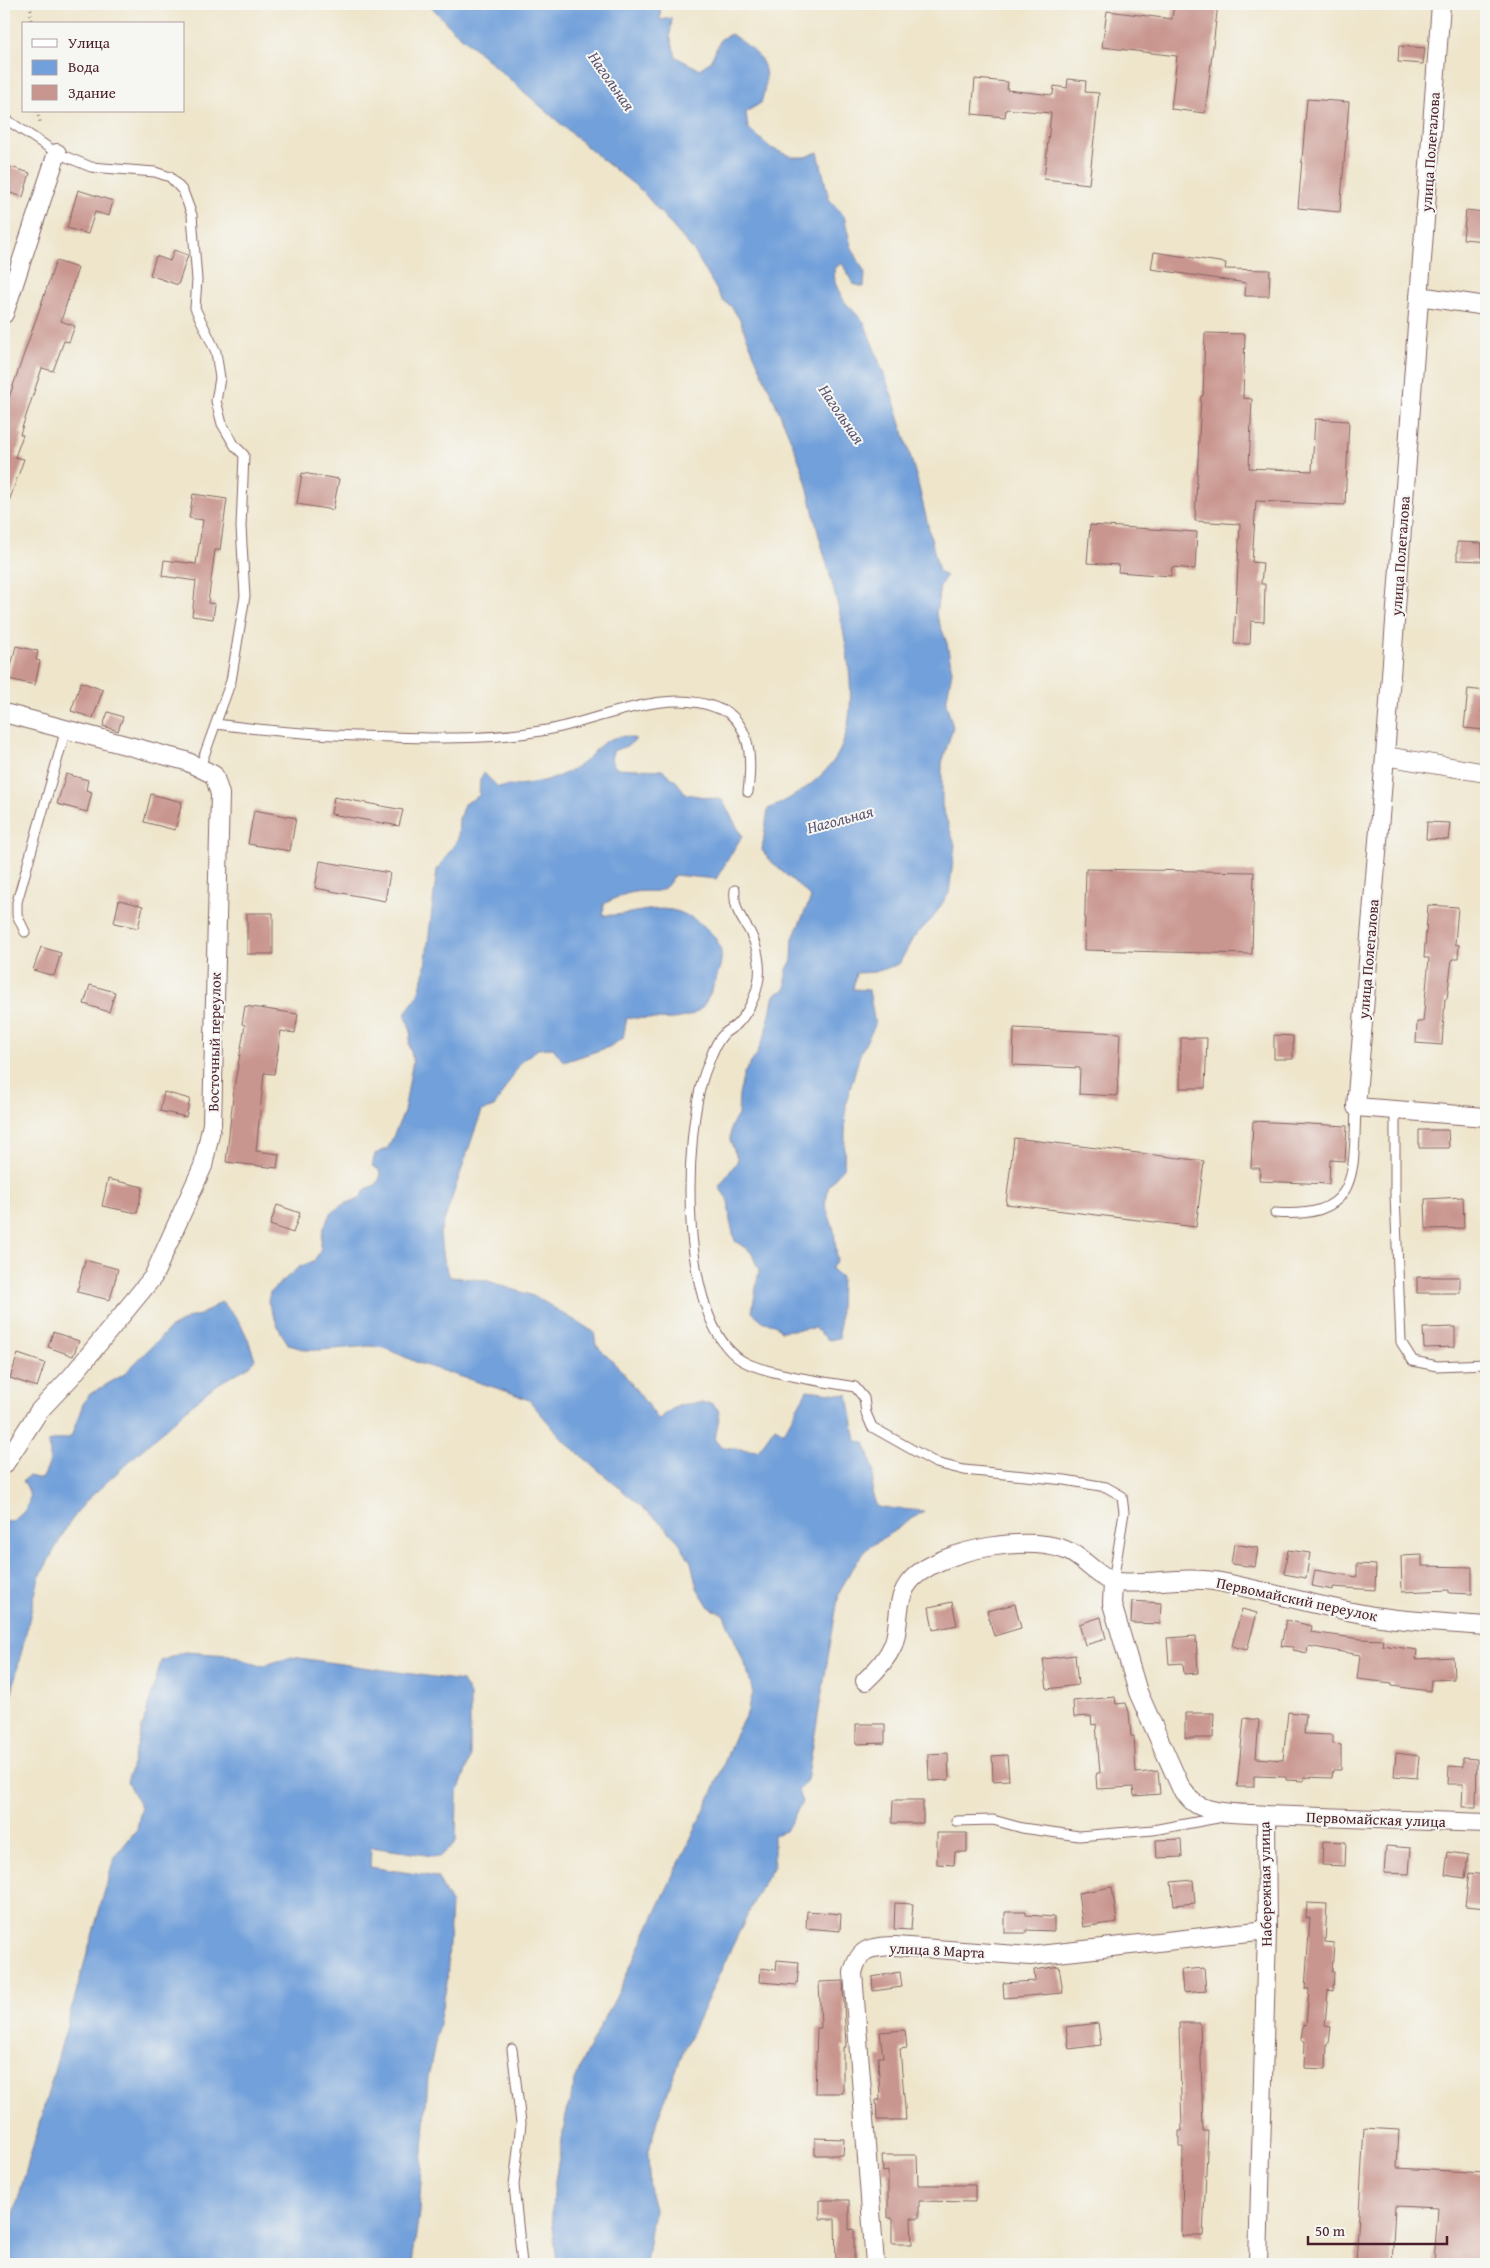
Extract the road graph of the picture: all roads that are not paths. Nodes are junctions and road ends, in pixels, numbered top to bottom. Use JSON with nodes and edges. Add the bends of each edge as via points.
{"nodes":[{"id":1,"x":1441,"y":4,"type":"edge"},
{"id":2,"x":4,"y":118,"type":"edge"},
{"id":3,"x":57,"y":153,"type":"junction"},
{"id":4,"x":1419,"y":296,"type":"junction"},
{"id":5,"x":1486,"y":306,"type":"edge"},
{"id":6,"x":4,"y":314,"type":"edge"},
{"id":7,"x":4,"y":713,"type":"edge"},
{"id":8,"x":216,"y":724,"type":"junction"},
{"id":9,"x":66,"y":730,"type":"junction"},
{"id":10,"x":1385,"y":756,"type":"junction"},
{"id":11,"x":200,"y":767,"type":"junction"},
{"id":12,"x":1486,"y":773,"type":"edge"},
{"id":13,"x":748,"y":792,"type":"dead end"},
{"id":14,"x":735,"y":890,"type":"dead end"},
{"id":15,"x":25,"y":932,"type":"dead end"},
{"id":16,"x":1356,"y":1107,"type":"junction"},
{"id":17,"x":1395,"y":1110,"type":"junction"},
{"id":18,"x":1486,"y":1117,"type":"edge"},
{"id":19,"x":1275,"y":1212,"type":"dead end"},
{"id":20,"x":1486,"y":1364,"type":"edge"},
{"id":21,"x":4,"y":1465,"type":"edge"},
{"id":22,"x":1113,"y":1582,"type":"junction"},
{"id":23,"x":1486,"y":1626,"type":"edge"},
{"id":24,"x":865,"y":1681,"type":"dead end"},
{"id":25,"x":1240,"y":1813,"type":"junction"},
{"id":26,"x":1266,"y":1815,"type":"junction"},
{"id":27,"x":956,"y":1822,"type":"dead end"},
{"id":28,"x":1486,"y":1823,"type":"edge"},
{"id":29,"x":1267,"y":1930,"type":"junction"},
{"id":30,"x":512,"y":2049,"type":"dead end"},
{"id":31,"x":522,"y":2264,"type":"edge"},
{"id":32,"x":876,"y":2264,"type":"edge"},
{"id":33,"x":1258,"y":2264,"type":"edge"}],
"edges":[{"from":1,"to":4,"type":"street","name":"улица Полегалова"},
{"from":2,"to":3,"type":"lane"},
{"from":3,"to":6,"type":"street"},
{"from":3,"to":8,"type":"lane","via":[[90,167],[155,172],[170,177],[183,191],[192,215],[197,280],[195,308],[216,352],[220,378],[216,401],[222,424],[234,446],[244,454],[241,527],[245,596],[231,680]]},
{"from":4,"to":5,"type":"street"},
{"from":4,"to":10,"type":"street","name":"улица Полегалова"},
{"from":7,"to":9,"type":"street","name":"Восточный переулок"},
{"from":8,"to":11,"type":"lane"},
{"from":8,"to":13,"type":"lane","via":[[320,734],[487,737],[548,730],[636,706],[689,702],[730,714],[741,728],[750,752]]},
{"from":9,"to":11,"type":"street","name":"Восточный переулок"},
{"from":9,"to":15,"type":"lane","via":[[18,902],[18,915]]},
{"from":10,"to":12,"type":"street"},
{"from":10,"to":16,"type":"street","name":"улица Полегалова"},
{"from":11,"to":21,"type":"street","name":"Восточный переулок","via":[[214,775],[220,794],[212,1124],[203,1166],[152,1277],[71,1377],[39,1411]]},
{"from":14,"to":22,"type":"lane","via":[[736,909],[750,933],[760,966],[758,984],[740,1022],[723,1035],[716,1046],[696,1106],[691,1140],[691,1227],[695,1260],[711,1321],[724,1345],[741,1360],[760,1368],[855,1387],[864,1398],[872,1427],[936,1462],[964,1470],[1106,1488],[1122,1496],[1124,1512]]},
{"from":16,"to":17,"type":"street"},
{"from":16,"to":19,"type":"lane","via":[[1353,1167],[1349,1185],[1342,1196],[1314,1212]]},
{"from":17,"to":18,"type":"street"},
{"from":17,"to":20,"type":"lane","via":[[1401,1342],[1413,1361],[1436,1366]]},
{"from":22,"to":23,"type":"street","name":"Первомайский переулок","via":[[1212,1581],[1381,1617]]},
{"from":22,"to":24,"type":"street","via":[[1070,1552],[1042,1544],[967,1552],[936,1563],[914,1578],[903,1592],[893,1644]]},
{"from":22,"to":25,"type":"street","name":"Набережная улица","via":[[1112,1604],[1138,1692],[1181,1788],[1192,1801],[1204,1807]]},
{"from":25,"to":26,"type":"street","name":"Набережная улица"},
{"from":25,"to":27,"type":"lane","via":[[1154,1830],[1089,1835],[1044,1832],[993,1820]]},
{"from":26,"to":28,"type":"street","name":"Первомайская улица"},
{"from":26,"to":29,"type":"street","name":"Набережная улица"},
{"from":29,"to":32,"type":"street","name":"улица 8 Марта","via":[[1030,1956],[895,1946],[862,1952],[852,1973]]},
{"from":29,"to":33,"type":"street","name":"Набережная улица"},
{"from":30,"to":31,"type":"lane","via":[[520,2123],[514,2185]]}]}
